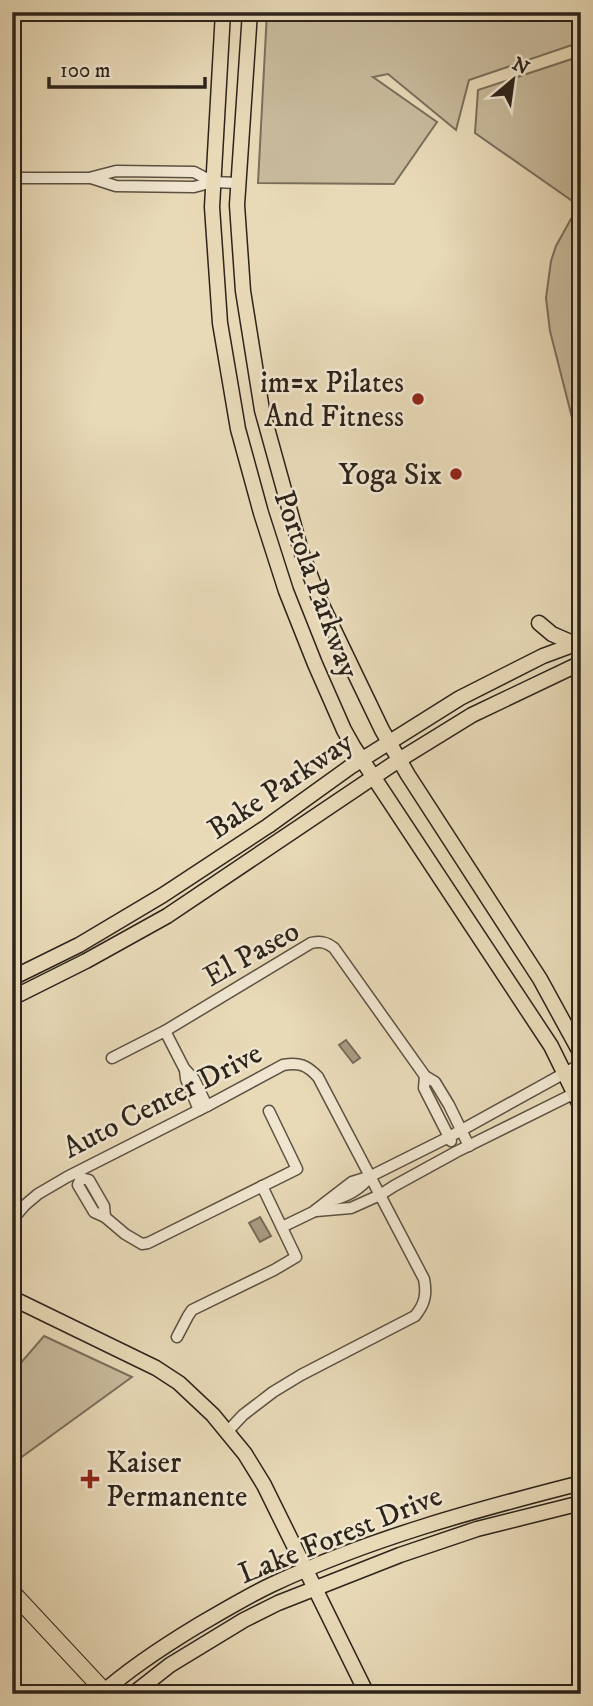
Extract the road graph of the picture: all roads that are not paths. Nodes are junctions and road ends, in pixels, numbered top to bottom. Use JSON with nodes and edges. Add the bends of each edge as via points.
{"nodes":[{"id":1,"x":223,"y":12,"type":"edge"},
{"id":2,"x":250,"y":12,"type":"edge"},
{"id":3,"x":12,"y":178,"type":"edge"},
{"id":4,"x":213,"y":182,"type":"junction"},
{"id":5,"x":238,"y":183,"type":"junction"},
{"id":6,"x":539,"y":623,"type":"dead end"},
{"id":7,"x":579,"y":646,"type":"edge"},
{"id":8,"x":581,"y":663,"type":"edge"},
{"id":9,"x":388,"y":742,"type":"junction"},
{"id":10,"x":363,"y":759,"type":"junction"},
{"id":11,"x":399,"y":760,"type":"junction"},
{"id":12,"x":375,"y":777,"type":"junction"},
{"id":13,"x":163,"y":895,"type":"junction"},
{"id":14,"x":86,"y":961,"type":"junction"},
{"id":15,"x":12,"y":978,"type":"edge"},
{"id":16,"x":12,"y":998,"type":"edge"},
{"id":17,"x":165,"y":1031,"type":"junction"},
{"id":18,"x":581,"y":1054,"type":"edge"},
{"id":19,"x":112,"y":1058,"type":"dead end"},
{"id":20,"x":581,"y":1064,"type":"edge"},
{"id":21,"x":565,"y":1073,"type":"junction"},
{"id":22,"x":425,"y":1076,"type":"junction"},
{"id":23,"x":579,"y":1097,"type":"edge"},
{"id":24,"x":203,"y":1108,"type":"junction"},
{"id":25,"x":269,"y":1111,"type":"dead end"},
{"id":26,"x":461,"y":1130,"type":"junction"},
{"id":27,"x":449,"y":1137,"type":"junction"},
{"id":28,"x":470,"y":1146,"type":"junction"},
{"id":29,"x":456,"y":1152,"type":"junction"},
{"id":30,"x":79,"y":1175,"type":"junction"},
{"id":31,"x":370,"y":1176,"type":"junction"},
{"id":32,"x":262,"y":1186,"type":"junction"},
{"id":33,"x":380,"y":1195,"type":"junction"},
{"id":34,"x":313,"y":1212,"type":"junction"},
{"id":35,"x":12,"y":1220,"type":"edge"},
{"id":36,"x":282,"y":1227,"type":"junction"},
{"id":37,"x":12,"y":1298,"type":"edge"},
{"id":38,"x":177,"y":1337,"type":"dead end"},
{"id":39,"x":227,"y":1432,"type":"junction"},
{"id":40,"x":581,"y":1483,"type":"edge"},
{"id":41,"x":581,"y":1503,"type":"edge"},
{"id":42,"x":306,"y":1569,"type":"junction"},
{"id":43,"x":315,"y":1588,"type":"junction"},
{"id":44,"x":12,"y":1592,"type":"edge"},
{"id":45,"x":104,"y":1693,"type":"edge"},
{"id":46,"x":133,"y":1694,"type":"edge"},
{"id":47,"x":367,"y":1694,"type":"edge"}],
"edges":[{"from":1,"to":4,"type":"main road","name":"Portola Parkway"},
{"from":2,"to":5,"type":"main road","name":"Portola Parkway"},
{"from":3,"to":4,"type":"street","via":[[89,177],[116,186],[194,187]]},
{"from":4,"to":5,"type":"street"},
{"from":4,"to":10,"type":"main road","name":"Portola Parkway","via":[[220,323],[238,429],[286,591],[344,730]]},
{"from":5,"to":9,"type":"main road","name":"Portola Parkway","via":[[243,291],[262,410],[301,551]]},
{"from":6,"to":7,"type":"main road"},
{"from":7,"to":9,"type":"main road","name":"Bake Parkway","via":[[543,656],[460,698]]},
{"from":8,"to":11,"type":"main road","name":"Bake Parkway","via":[[472,715]]},
{"from":9,"to":10,"type":"main road","name":"Bake Parkway"},
{"from":9,"to":11,"type":"main road","name":"Portola Parkway"},
{"from":10,"to":12,"type":"main road","name":"Portola Parkway"},
{"from":10,"to":13,"type":"main road","name":"Bake Parkway"},
{"from":11,"to":12,"type":"main road","name":"Bake Parkway"},
{"from":11,"to":18,"type":"main road","name":"Portola Parkway","via":[[540,979]]},
{"from":12,"to":14,"type":"main road","name":"Bake Parkway","via":[[167,916]]},
{"from":12,"to":21,"type":"main road","name":"Portola Parkway"},
{"from":13,"to":14,"type":"main road","via":[[150,912]]},
{"from":13,"to":15,"type":"main road","name":"Bake Parkway"},
{"from":14,"to":16,"type":"main road","name":"Bake Parkway"},
{"from":17,"to":19,"type":"street","name":"El Paseo"},
{"from":17,"to":22,"type":"street","name":"El Paseo","via":[[319,941],[334,948]]},
{"from":17,"to":24,"type":"street"},
{"from":20,"to":21,"type":"street"},
{"from":21,"to":23,"type":"main road","name":"Portola Parkway"},
{"from":21,"to":26,"type":"street"},
{"from":22,"to":26,"type":"street","name":"El Paseo","via":[[435,1082]]},
{"from":22,"to":27,"type":"street","name":"El Paseo","via":[[424,1088]]},
{"from":23,"to":28,"type":"street"},
{"from":24,"to":30,"type":"street","name":"Auto Center Drive"},
{"from":24,"to":31,"type":"street","name":"Auto Center Drive","via":[[283,1065],[303,1066],[318,1077]]},
{"from":25,"to":32,"type":"street","via":[[297,1169]]},
{"from":26,"to":27,"type":"street"},
{"from":26,"to":28,"type":"street","name":"El Paseo"},
{"from":27,"to":29,"type":"street","name":"El Paseo"},
{"from":27,"to":31,"type":"street"},
{"from":28,"to":29,"type":"street"},
{"from":29,"to":33,"type":"street"},
{"from":30,"to":32,"type":"street","via":[[89,1180],[105,1217],[142,1244]]},
{"from":30,"to":35,"type":"street","name":"Auto Center Drive","via":[[38,1194]]},
{"from":31,"to":33,"type":"street","name":"Auto Center Drive"},
{"from":31,"to":34,"type":"street","via":[[352,1182]]},
{"from":32,"to":36,"type":"street"},
{"from":33,"to":34,"type":"street","via":[[351,1208]]},
{"from":33,"to":39,"type":"street","name":"Auto Center Drive","via":[[424,1279],[422,1308],[415,1316],[272,1392]]},
{"from":34,"to":36,"type":"street"},
{"from":36,"to":38,"type":"street","via":[[296,1257],[192,1310]]},
{"from":37,"to":39,"type":"main road","via":[[156,1368],[179,1383]]},
{"from":39,"to":42,"type":"main road","via":[[264,1485]]},
{"from":40,"to":42,"type":"main road","name":"Lake Forest Drive","via":[[471,1511]]},
{"from":41,"to":43,"type":"main road","name":"Lake Forest Drive","via":[[477,1529]]},
{"from":42,"to":43,"type":"main road"},
{"from":42,"to":45,"type":"main road","name":"Lake Forest Drive","via":[[170,1643]]},
{"from":43,"to":46,"type":"main road","name":"Lake Forest Drive","via":[[244,1620],[170,1665]]},
{"from":43,"to":47,"type":"main road"},
{"from":44,"to":45,"type":"highway"}]}
